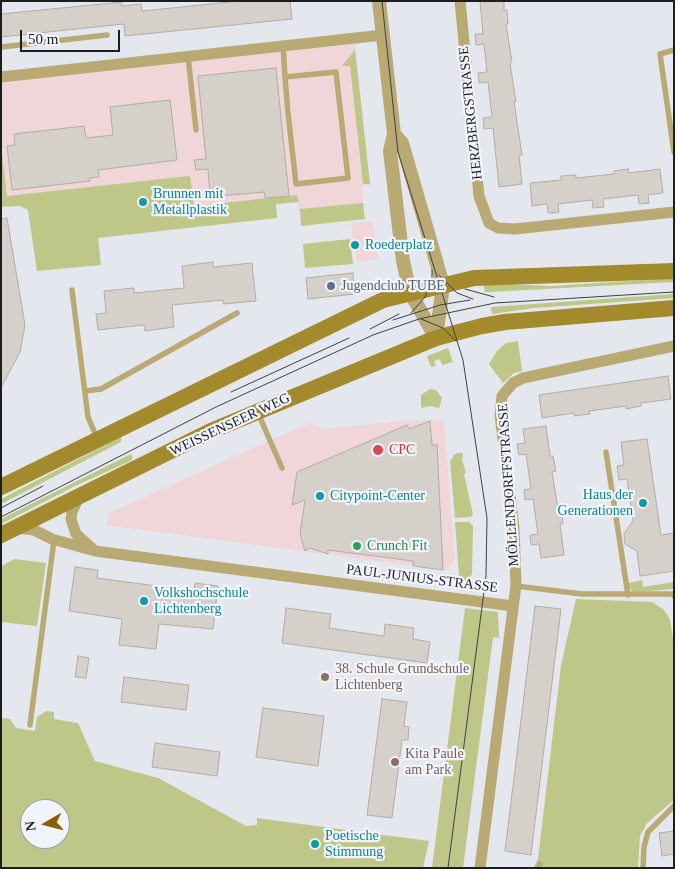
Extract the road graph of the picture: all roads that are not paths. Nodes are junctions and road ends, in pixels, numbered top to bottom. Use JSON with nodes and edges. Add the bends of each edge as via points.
{"nodes":[{"id":1,"x":379,"y":1,"type":"edge"},
{"id":2,"x":460,"y":1,"type":"edge"},
{"id":3,"x":107,"y":35,"type":"dead end"},
{"id":4,"x":383,"y":35,"type":"junction"},
{"id":5,"x":283,"y":45,"type":"junction"},
{"id":6,"x":1,"y":47,"type":"edge"},
{"id":7,"x":674,"y":50,"type":"edge"},
{"id":8,"x":188,"y":56,"type":"junction"},
{"id":9,"x":1,"y":77,"type":"edge"},
{"id":10,"x":285,"y":77,"type":"junction"},
{"id":11,"x":196,"y":130,"type":"dead end"},
{"id":12,"x":394,"y":134,"type":"junction"},
{"id":13,"x":674,"y":152,"type":"edge"},
{"id":14,"x":674,"y":212,"type":"edge"},
{"id":15,"x":674,"y":271,"type":"edge"},
{"id":16,"x":443,"y":285,"type":"junction"},
{"id":17,"x":72,"y":290,"type":"dead end"},
{"id":18,"x":410,"y":292,"type":"junction"},
{"id":19,"x":674,"y":308,"type":"edge"},
{"id":20,"x":237,"y":313,"type":"dead end"},
{"id":21,"x":436,"y":338,"type":"junction"},
{"id":22,"x":674,"y":346,"type":"edge"},
{"id":23,"x":85,"y":391,"type":"junction"},
{"id":24,"x":257,"y":411,"type":"junction"},
{"id":25,"x":98,"y":439,"type":"junction"},
{"id":26,"x":606,"y":452,"type":"dead end"},
{"id":27,"x":282,"y":468,"type":"dead end"},
{"id":28,"x":1,"y":487,"type":"edge"},
{"id":29,"x":79,"y":498,"type":"junction"},
{"id":30,"x":16,"y":528,"type":"junction"},
{"id":31,"x":1,"y":535,"type":"edge"},
{"id":32,"x":54,"y":540,"type":"junction"},
{"id":33,"x":95,"y":551,"type":"junction"},
{"id":34,"x":516,"y":586,"type":"junction"},
{"id":35,"x":628,"y":594,"type":"junction"},
{"id":36,"x":674,"y":596,"type":"edge"},
{"id":37,"x":513,"y":606,"type":"junction"},
{"id":38,"x":30,"y":725,"type":"dead end"},
{"id":39,"x":674,"y":806,"type":"edge"},
{"id":40,"x":480,"y":868,"type":"edge"},
{"id":41,"x":643,"y":868,"type":"edge"}],
"edges":[{"from":1,"to":4,"type":"street"},
{"from":2,"to":14,"type":"street","name":"HERZBERGSTRASSE","via":[[479,196],[489,223],[498,228],[533,227]]},
{"from":3,"to":6,"type":"lane"},
{"from":4,"to":5,"type":"street"},
{"from":4,"to":12,"type":"street"},
{"from":5,"to":8,"type":"street"},
{"from":5,"to":10,"type":"lane"},
{"from":7,"to":13,"type":"lane","via":[[660,54],[666,72]]},
{"from":8,"to":9,"type":"street"},
{"from":8,"to":11,"type":"lane"},
{"from":10,"to":10,"type":"lane","via":[[336,72],[348,178],[296,184]]},
{"from":12,"to":16,"type":"street","via":[[402,144]]},
{"from":12,"to":18,"type":"street","via":[[390,151]]},
{"from":15,"to":16,"type":"main road","via":[[481,277]]},
{"from":16,"to":18,"type":"main road"},
{"from":16,"to":21,"type":"street"},
{"from":17,"to":23,"type":"lane"},
{"from":18,"to":21,"type":"street"},
{"from":18,"to":25,"type":"main road","via":[[383,300]]},
{"from":19,"to":21,"type":"main road","via":[[505,322]]},
{"from":20,"to":23,"type":"lane","via":[[101,389]]},
{"from":21,"to":24,"type":"main road","name":"WEISSENSEER WEG"},
{"from":22,"to":34,"type":"street","name":"MÖLLENDORFFSTRASSE","via":[[523,378],[505,392],[500,416],[514,528]]},
{"from":23,"to":25,"type":"lane","via":[[88,417]]},
{"from":24,"to":27,"type":"lane"},
{"from":24,"to":29,"type":"main road","name":"WEISSENSEER WEG"},
{"from":25,"to":28,"type":"main road"},
{"from":26,"to":35,"type":"lane"},
{"from":29,"to":30,"type":"main road","name":"WEISSENSEER WEG"},
{"from":29,"to":33,"type":"street","via":[[71,519],[76,534]]},
{"from":30,"to":31,"type":"main road","name":"WEISSENSEER WEG"},
{"from":30,"to":32,"type":"street","name":"PAUL-JUNIUS-STRASSE","via":[[34,530]]},
{"from":32,"to":33,"type":"street","name":"PAUL-JUNIUS-STRASSE"},
{"from":32,"to":38,"type":"lane"},
{"from":33,"to":37,"type":"street","name":"PAUL-JUNIUS-STRASSE"},
{"from":34,"to":35,"type":"lane","name":"PAUL-JUNIUS-STRASSE","via":[[582,594]]},
{"from":34,"to":37,"type":"street","name":"MÖLLENDORFFSTRASSE"},
{"from":35,"to":36,"type":"lane","name":"PAUL-JUNIUS-STRASSE"},
{"from":37,"to":40,"type":"street","name":"PAUL-JUNIUS-STRASSE"},
{"from":39,"to":41,"type":"lane","via":[[648,832]]}]}
